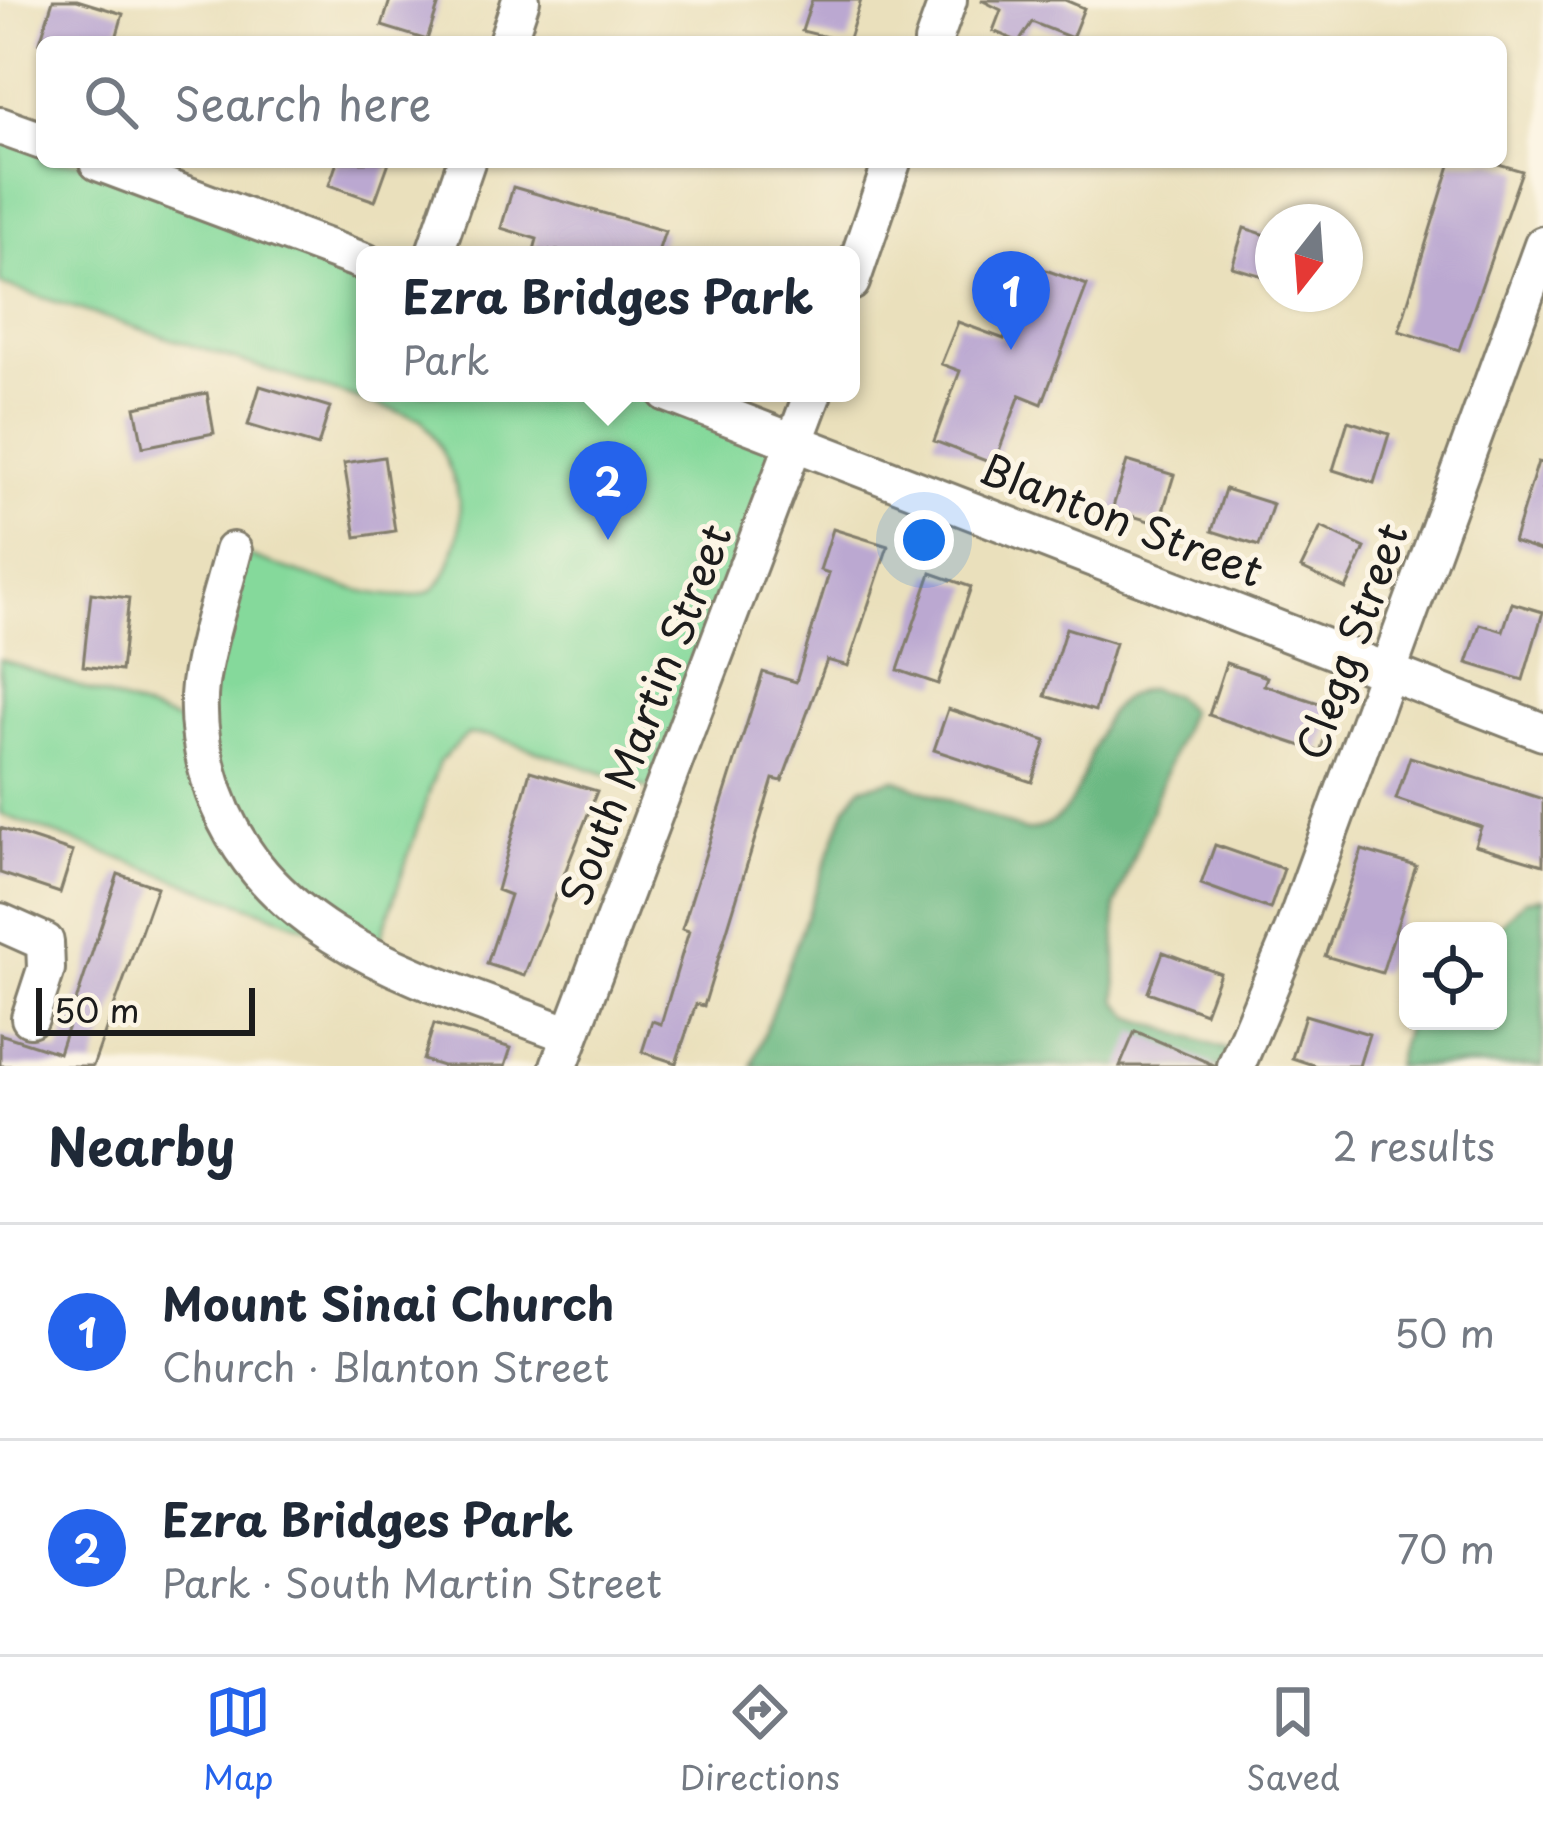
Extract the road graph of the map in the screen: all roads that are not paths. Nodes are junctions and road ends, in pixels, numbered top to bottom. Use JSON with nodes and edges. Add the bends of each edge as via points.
{"nodes":[{"id":1,"x":521,"y":0,"type":"edge"},
{"id":2,"x":948,"y":0,"type":"edge"},
{"id":3,"x":509,"y":36,"type":"edge"},
{"id":4,"x":935,"y":36,"type":"edge"},
{"id":5,"x":0,"y":126,"type":"edge"},
{"id":6,"x":36,"y":139,"type":"edge"},
{"id":7,"x":114,"y":168,"type":"edge"},
{"id":8,"x":464,"y":168,"type":"edge"},
{"id":9,"x":890,"y":168,"type":"edge"},
{"id":10,"x":1543,"y":245,"type":"edge"},
{"id":11,"x":437,"y":246,"type":"edge"},
{"id":12,"x":860,"y":256,"type":"edge"},
{"id":13,"x":356,"y":259,"type":"edge"},
{"id":14,"x":690,"y":402,"type":"edge"},
{"id":15,"x":810,"y":402,"type":"edge"},
{"id":16,"x":796,"y":443,"type":"junction"},
{"id":17,"x":233,"y":551,"type":"dead end"},
{"id":18,"x":1388,"y":670,"type":"junction"},
{"id":19,"x":1543,"y":731,"type":"edge"},
{"id":20,"x":0,"y":922,"type":"edge"},
{"id":21,"x":30,"y":1018,"type":"dead end"},
{"id":22,"x":564,"y":1051,"type":"edge"},
{"id":23,"x":1236,"y":1066,"type":"edge"}],
"edges":[{"from":1,"to":3,"type":"street"},
{"from":2,"to":4,"type":"street"},
{"from":5,"to":6,"type":"street"},
{"from":7,"to":13,"type":"street"},
{"from":8,"to":11,"type":"street"},
{"from":9,"to":12,"type":"street"},
{"from":10,"to":18,"type":"street","name":"Clegg Street"},
{"from":14,"to":16,"type":"street","name":"Blanton Street"},
{"from":15,"to":16,"type":"street","name":"South Martin Street"},
{"from":16,"to":18,"type":"street","name":"Blanton Street"},
{"from":16,"to":22,"type":"street","name":"South Martin Street"},
{"from":17,"to":22,"type":"street","via":[[200,686],[200,729],[224,820],[255,870],[330,936]]},
{"from":18,"to":19,"type":"street","name":"Blanton Street"},
{"from":18,"to":23,"type":"street","name":"Clegg Street"},
{"from":20,"to":21,"type":"street","via":[[45,942],[46,969]]}]}
